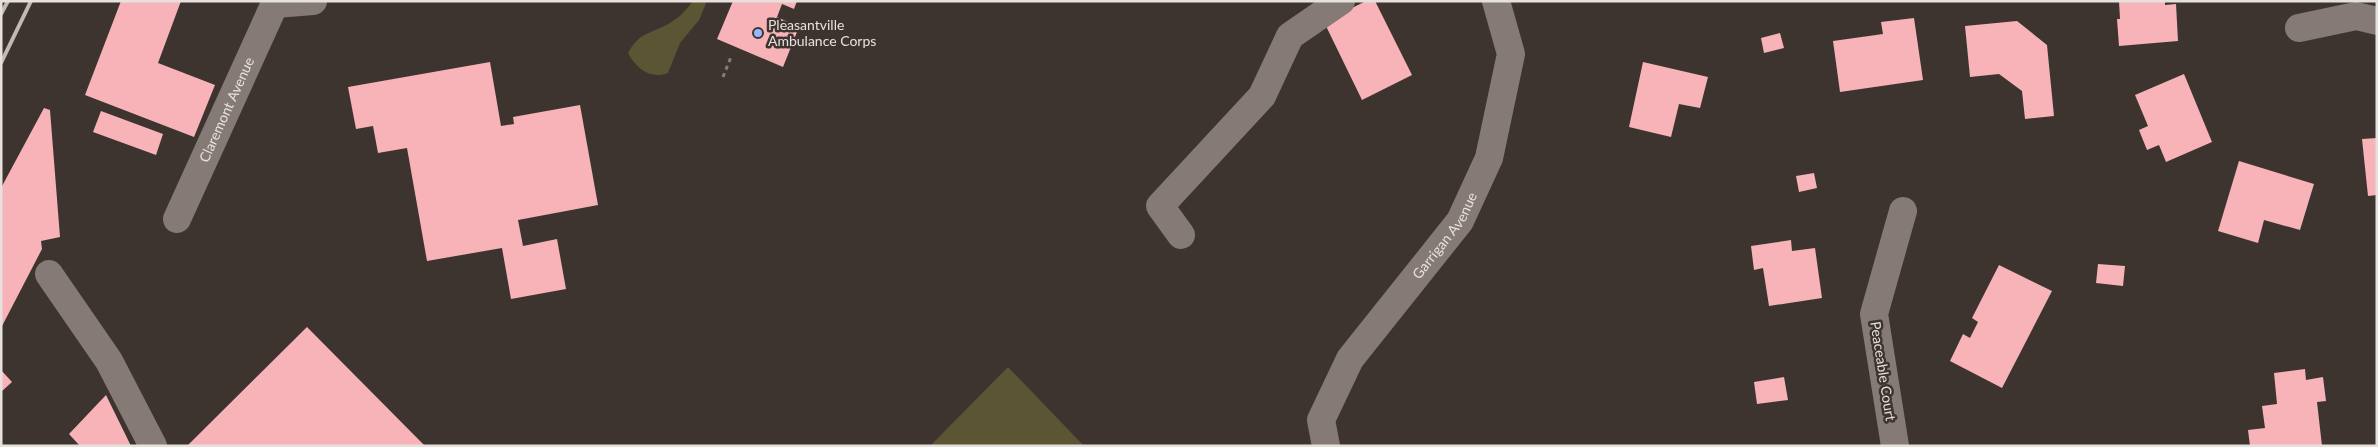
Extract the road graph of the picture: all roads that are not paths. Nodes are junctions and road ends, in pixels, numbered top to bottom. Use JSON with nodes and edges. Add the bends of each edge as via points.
{"nodes":[{"id":1,"x":313,"y":1,"type":"edge"},
{"id":2,"x":1341,"y":1,"type":"edge"},
{"id":3,"x":1496,"y":1,"type":"edge"},
{"id":4,"x":276,"y":3,"type":"edge"},
{"id":5,"x":2377,"y":21,"type":"edge"},
{"id":6,"x":2299,"y":28,"type":"dead end"},
{"id":7,"x":1903,"y":211,"type":"dead end"},
{"id":8,"x":177,"y":219,"type":"dead end"},
{"id":9,"x":1181,"y":235,"type":"dead end"},
{"id":10,"x":49,"y":274,"type":"dead end"},
{"id":11,"x":153,"y":446,"type":"edge"},
{"id":12,"x":1326,"y":446,"type":"edge"},
{"id":13,"x":1895,"y":446,"type":"edge"}],
"edges":[{"from":1,"to":4,"type":"street"},
{"from":2,"to":9,"type":"street","via":[[1290,36],[1262,96],[1160,206]]},
{"from":3,"to":12,"type":"street","name":"Garrigan Avenue","via":[[1511,54],[1489,158],[1460,221],[1350,359],[1321,420]]},
{"from":4,"to":8,"type":"street","name":"Claremont Avenue"},
{"from":5,"to":6,"type":"street","via":[[2356,16]]},
{"from":7,"to":13,"type":"street","name":"Peaceable Court","via":[[1874,314]]},
{"from":10,"to":11,"type":"street","via":[[109,361]]}]}
